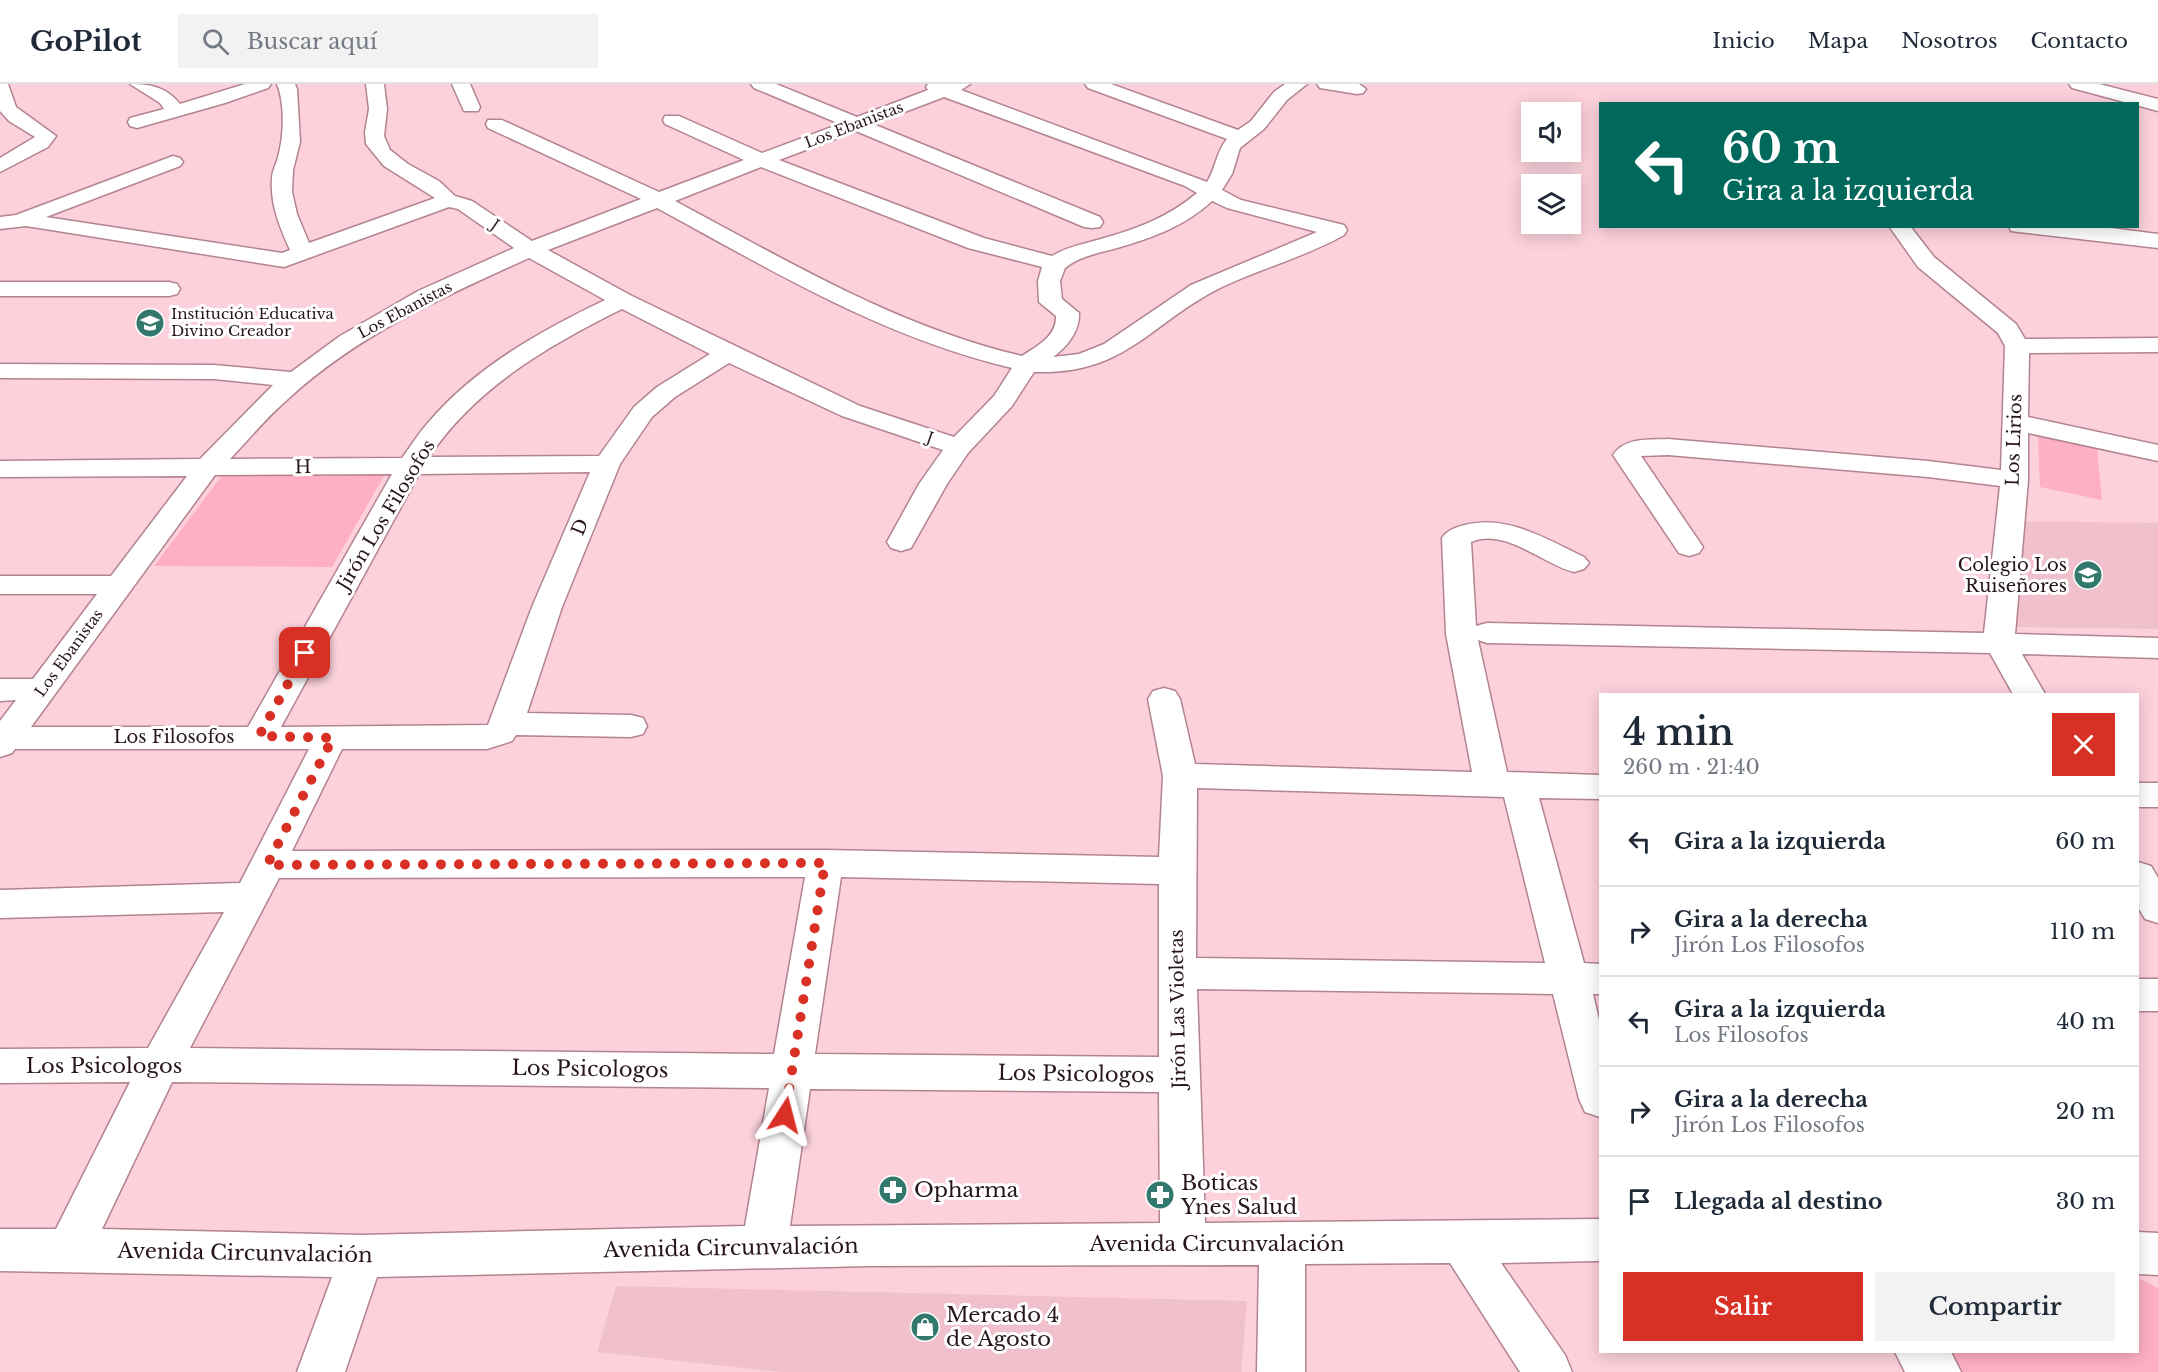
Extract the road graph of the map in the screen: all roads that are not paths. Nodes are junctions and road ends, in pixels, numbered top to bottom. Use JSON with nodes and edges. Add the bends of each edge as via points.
{"nodes":[{"id":1,"x":139,"y":84,"type":"edge"},
{"id":2,"x":262,"y":84,"type":"edge"},
{"id":3,"x":286,"y":84,"type":"edge"},
{"id":4,"x":375,"y":84,"type":"edge"},
{"id":5,"x":460,"y":84,"type":"edge"},
{"id":6,"x":760,"y":84,"type":"edge"},
{"id":7,"x":1094,"y":84,"type":"edge"},
{"id":8,"x":1298,"y":84,"type":"edge"},
{"id":9,"x":1326,"y":84,"type":"edge"},
{"id":10,"x":2078,"y":84,"type":"edge"},
{"id":11,"x":1,"y":86,"type":"edge"},
{"id":12,"x":944,"y":86,"type":"edge"},
{"id":13,"x":1357,"y":89,"type":"dead end"},
{"id":14,"x":2158,"y":105,"type":"edge"},
{"id":15,"x":471,"y":107,"type":"dead end"},
{"id":16,"x":176,"y":111,"type":"junction"},
{"id":17,"x":2139,"y":114,"type":"edge"},
{"id":18,"x":2158,"y":118,"type":"edge"},
{"id":19,"x":672,"y":120,"type":"dead end"},
{"id":20,"x":137,"y":122,"type":"dead end"},
{"id":21,"x":495,"y":124,"type":"dead end"},
{"id":22,"x":857,"y":124,"type":"junction"},
{"id":23,"x":1239,"y":137,"type":"junction"},
{"id":24,"x":760,"y":160,"type":"junction"},
{"id":25,"x":173,"y":162,"type":"dead end"},
{"id":26,"x":0,"y":166,"type":"edge"},
{"id":27,"x":1211,"y":191,"type":"junction"},
{"id":28,"x":448,"y":200,"type":"junction"},
{"id":29,"x":658,"y":200,"type":"junction"},
{"id":30,"x":10,"y":221,"type":"edge"},
{"id":31,"x":1092,"y":222,"type":"dead end"},
{"id":32,"x":1900,"y":228,"type":"edge"},
{"id":33,"x":2032,"y":228,"type":"edge"},
{"id":34,"x":2157,"y":248,"type":"edge"},
{"id":35,"x":530,"y":249,"type":"junction"},
{"id":36,"x":303,"y":254,"type":"junction"},
{"id":37,"x":1056,"y":264,"type":"junction"},
{"id":38,"x":0,"y":289,"type":"edge"},
{"id":39,"x":169,"y":289,"type":"dead end"},
{"id":40,"x":622,"y":300,"type":"junction"},
{"id":41,"x":2158,"y":345,"type":"edge"},
{"id":42,"x":2017,"y":346,"type":"junction"},
{"id":43,"x":728,"y":353,"type":"junction"},
{"id":44,"x":1027,"y":364,"type":"junction"},
{"id":45,"x":0,"y":371,"type":"edge"},
{"id":46,"x":295,"y":380,"type":"junction"},
{"id":47,"x":2014,"y":422,"type":"junction"},
{"id":48,"x":959,"y":447,"type":"junction"},
{"id":49,"x":2158,"y":453,"type":"edge"},
{"id":50,"x":607,"y":464,"type":"junction"},
{"id":51,"x":410,"y":466,"type":"junction"},
{"id":52,"x":207,"y":468,"type":"junction"},
{"id":53,"x":0,"y":469,"type":"edge"},
{"id":54,"x":2014,"y":480,"type":"junction"},
{"id":55,"x":901,"y":542,"type":"dead end"},
{"id":56,"x":1689,"y":547,"type":"dead end"},
{"id":57,"x":1574,"y":563,"type":"dead end"},
{"id":58,"x":0,"y":585,"type":"edge"},
{"id":59,"x":119,"y":585,"type":"junction"},
{"id":60,"x":1487,"y":633,"type":"dead end"},
{"id":61,"x":1999,"y":642,"type":"junction"},
{"id":62,"x":2158,"y":648,"type":"edge"},
{"id":63,"x":43,"y":689,"type":"junction"},
{"id":64,"x":0,"y":690,"type":"edge"},
{"id":65,"x":2028,"y":693,"type":"edge"},
{"id":66,"x":1164,"y":699,"type":"dead end"},
{"id":67,"x":631,"y":726,"type":"dead end"},
{"id":68,"x":497,"y":731,"type":"junction"},
{"id":69,"x":259,"y":736,"type":"junction"},
{"id":70,"x":333,"y":738,"type":"junction"},
{"id":71,"x":3,"y":742,"type":"edge"},
{"id":72,"x":1180,"y":776,"type":"junction"},
{"id":73,"x":1506,"y":785,"type":"junction"},
{"id":74,"x":1599,"y":787,"type":"edge"},
{"id":75,"x":2139,"y":795,"type":"edge"},
{"id":76,"x":2158,"y":795,"type":"edge"},
{"id":77,"x":825,"y":863,"type":"junction"},
{"id":78,"x":1177,"y":872,"type":"junction"},
{"id":79,"x":2139,"y":878,"type":"edge"},
{"id":80,"x":259,"y":881,"type":"junction"},
{"id":81,"x":0,"y":904,"type":"edge"},
{"id":82,"x":2158,"y":909,"type":"edge"},
{"id":83,"x":1177,"y":973,"type":"junction"},
{"id":84,"x":1585,"y":979,"type":"edge"},
{"id":85,"x":2139,"y":995,"type":"edge"},
{"id":86,"x":2158,"y":995,"type":"edge"},
{"id":87,"x":160,"y":1065,"type":"junction"},
{"id":88,"x":0,"y":1066,"type":"edge"},
{"id":89,"x":792,"y":1071,"type":"junction"},
{"id":90,"x":1179,"y":1075,"type":"junction"},
{"id":91,"x":1599,"y":1091,"type":"edge"},
{"id":92,"x":1599,"y":1240,"type":"edge"},
{"id":93,"x":1183,"y":1243,"type":"junction"},
{"id":94,"x":1462,"y":1243,"type":"junction"},
{"id":95,"x":1282,"y":1245,"type":"junction"},
{"id":96,"x":764,"y":1247,"type":"junction"},
{"id":97,"x":69,"y":1249,"type":"junction"},
{"id":98,"x":0,"y":1250,"type":"edge"},
{"id":99,"x":362,"y":1256,"type":"junction"},
{"id":100,"x":1920,"y":1353,"type":"edge"},
{"id":101,"x":321,"y":1372,"type":"edge"},
{"id":102,"x":1281,"y":1372,"type":"edge"},
{"id":103,"x":1548,"y":1372,"type":"edge"},
{"id":104,"x":1937,"y":1372,"type":"edge"}],
"edges":[{"from":1,"to":16,"type":"street","via":[[166,99]]},
{"from":2,"to":16,"type":"street"},
{"from":3,"to":36,"type":"street","via":[[290,117],[288,157],[283,170],[285,216]]},
{"from":4,"to":28,"type":"street","name":"J","via":[[375,143],[394,164],[443,192]]},
{"from":5,"to":15,"type":"street"},
{"from":6,"to":22,"type":"street"},
{"from":7,"to":23,"type":"street"},
{"from":8,"to":23,"type":"street","via":[[1282,92],[1258,125]]},
{"from":9,"to":13,"type":"street"},
{"from":10,"to":14,"type":"street"},
{"from":11,"to":26,"type":"street","via":[[1,99],[10,113],[46,136],[41,143]]},
{"from":12,"to":22,"type":"street","name":"Los Ebanistas"},
{"from":12,"to":27,"type":"street"},
{"from":16,"to":20,"type":"street"},
{"from":17,"to":18,"type":"street"},
{"from":19,"to":24,"type":"street"},
{"from":21,"to":29,"type":"street"},
{"from":22,"to":24,"type":"street","name":"Los Ebanistas"},
{"from":22,"to":31,"type":"street"},
{"from":23,"to":27,"type":"street","via":[[1225,156],[1223,174]]},
{"from":24,"to":29,"type":"street","name":"Los Ebanistas"},
{"from":24,"to":37,"type":"street","via":[[976,243]]},
{"from":25,"to":30,"type":"street"},
{"from":27,"to":37,"type":"street","via":[[1173,220],[1073,254]]},
{"from":27,"to":44,"type":"street","via":[[1234,204],[1336,230],[1294,253],[1199,290],[1108,351],[1082,361]]},
{"from":28,"to":35,"type":"street","name":"J","via":[[465,205]]},
{"from":28,"to":36,"type":"street"},
{"from":29,"to":35,"type":"street","name":"Los Ebanistas"},
{"from":29,"to":44,"type":"street","via":[[822,287],[916,331]]},
{"from":30,"to":36,"type":"street","via":[[275,259]]},
{"from":32,"to":42,"type":"street","via":[[1926,262],[2008,329]]},
{"from":33,"to":34,"type":"street"},
{"from":35,"to":40,"type":"street","name":"J"},
{"from":35,"to":46,"type":"street","name":"Los Ebanistas","via":[[426,296],[348,341]]},
{"from":37,"to":44,"type":"street","via":[[1050,273],[1049,293],[1051,302],[1067,313],[1068,326],[1054,345]]},
{"from":38,"to":39,"type":"street"},
{"from":40,"to":43,"type":"street","name":"J"},
{"from":40,"to":51,"type":"street","name":"Jirón Los Filosofos","via":[[512,361],[437,429]]},
{"from":41,"to":42,"type":"street"},
{"from":42,"to":47,"type":"street","name":"Los Lirios"},
{"from":43,"to":48,"type":"street","name":"J","via":[[851,411]]},
{"from":43,"to":50,"type":"street","name":"D","via":[[666,392],[643,412]]},
{"from":44,"to":48,"type":"street","via":[[1003,401]]},
{"from":45,"to":46,"type":"street","via":[[214,372]]},
{"from":46,"to":52,"type":"street","name":"Los Ebanistas","via":[[253,417]]},
{"from":47,"to":49,"type":"street"},
{"from":47,"to":54,"type":"street","name":"Los Lirios"},
{"from":48,"to":55,"type":"street"},
{"from":50,"to":51,"type":"street","name":"H"},
{"from":50,"to":68,"type":"street","name":"D"},
{"from":51,"to":52,"type":"street","name":"H"},
{"from":51,"to":69,"type":"street","name":"Jirón Los Filosofos"},
{"from":52,"to":53,"type":"street","name":"H"},
{"from":52,"to":59,"type":"street","name":"Los Ebanistas"},
{"from":54,"to":56,"type":"street","via":[[1767,454],[1668,447],[1632,450],[1626,455]]},
{"from":54,"to":61,"type":"street","name":"Los Lirios"},
{"from":57,"to":73,"type":"street","via":[[1503,532],[1465,532],[1456,538],[1461,634]]},
{"from":58,"to":59,"type":"street"},
{"from":59,"to":63,"type":"street","name":"Los Ebanistas"},
{"from":60,"to":61,"type":"street"},
{"from":61,"to":62,"type":"street"},
{"from":61,"to":65,"type":"street"},
{"from":63,"to":64,"type":"street"},
{"from":63,"to":71,"type":"street","name":"Los Ebanistas"},
{"from":66,"to":72,"type":"street","name":"Jirón Las Violetas"},
{"from":67,"to":68,"type":"street","name":"Los Filosofos"},
{"from":68,"to":70,"type":"street","name":"Los Filosofos"},
{"from":69,"to":70,"type":"street","name":"Los Filosofos"},
{"from":69,"to":71,"type":"street","name":"Los Filosofos"},
{"from":70,"to":80,"type":"street"},
{"from":72,"to":73,"type":"street"},
{"from":72,"to":78,"type":"street","name":"Jirón Las Violetas"},
{"from":73,"to":74,"type":"street"},
{"from":73,"to":84,"type":"street"},
{"from":75,"to":76,"type":"street"},
{"from":77,"to":78,"type":"street"},
{"from":77,"to":80,"type":"street"},
{"from":77,"to":89,"type":"street"},
{"from":78,"to":83,"type":"street","name":"Jirón Las Violetas"},
{"from":79,"to":82,"type":"street"},
{"from":80,"to":81,"type":"street"},
{"from":80,"to":87,"type":"street"},
{"from":83,"to":84,"type":"street"},
{"from":83,"to":90,"type":"street","name":"Jirón Las Violetas"},
{"from":84,"to":91,"type":"street"},
{"from":85,"to":86,"type":"street"},
{"from":87,"to":88,"type":"street","name":"Los Psicologos"},
{"from":87,"to":89,"type":"street","name":"Los Psicologos"},
{"from":87,"to":97,"type":"street"},
{"from":89,"to":90,"type":"street","name":"Los Psicologos"},
{"from":89,"to":96,"type":"street"},
{"from":90,"to":93,"type":"street","name":"Jirón Las Violetas"},
{"from":92,"to":94,"type":"street","name":"Avenida Circunvalación"},
{"from":93,"to":95,"type":"street","name":"Avenida Circunvalación"},
{"from":93,"to":96,"type":"street","name":"Avenida Circunvalación"},
{"from":94,"to":95,"type":"street","name":"Avenida Circunvalación"},
{"from":94,"to":103,"type":"street"},
{"from":95,"to":102,"type":"street"},
{"from":96,"to":99,"type":"street","name":"Avenida Circunvalación"},
{"from":97,"to":98,"type":"street","name":"Avenida Circunvalación"},
{"from":97,"to":99,"type":"street","name":"Avenida Circunvalación"},
{"from":99,"to":101,"type":"street"},
{"from":100,"to":104,"type":"street"}]}
